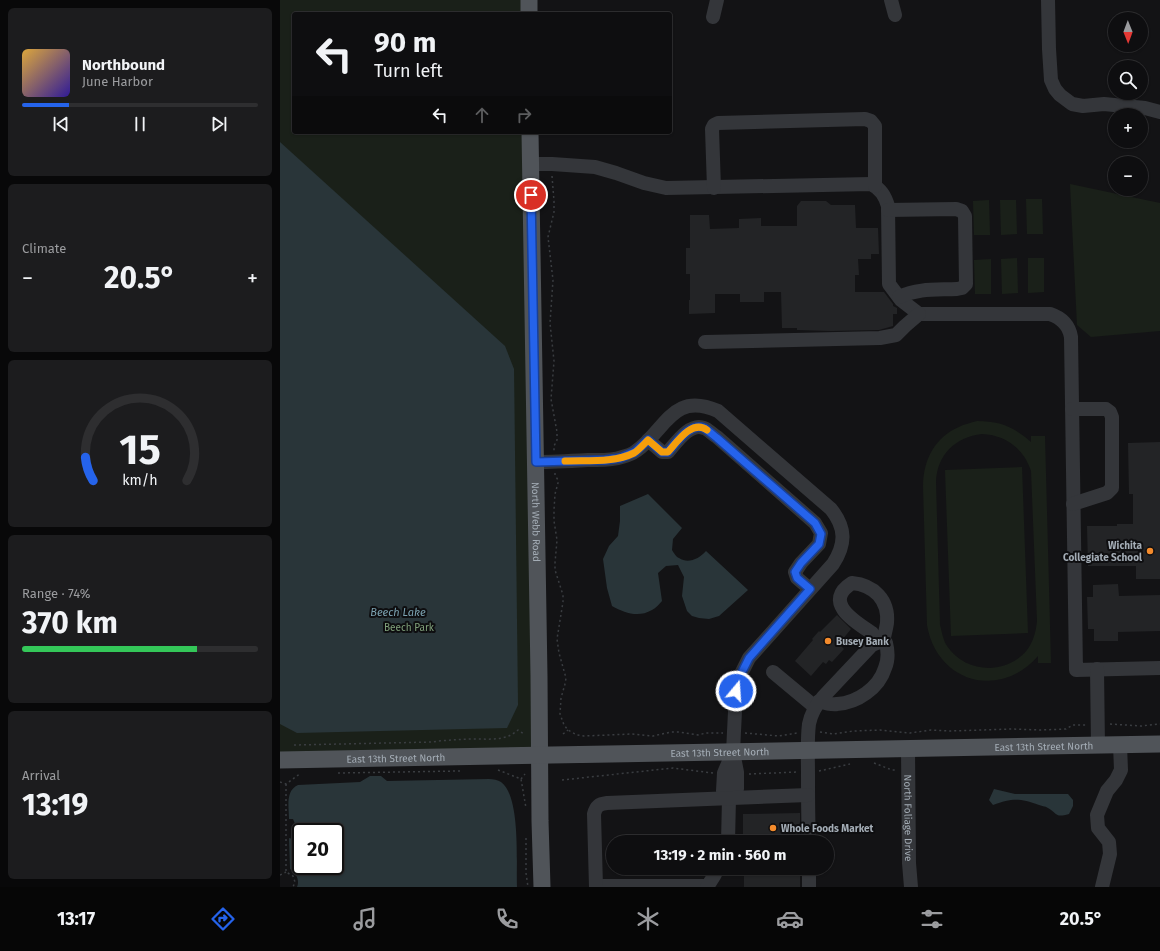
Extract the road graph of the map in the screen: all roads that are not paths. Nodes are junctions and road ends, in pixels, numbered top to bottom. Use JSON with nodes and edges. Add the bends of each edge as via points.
{"nodes":[{"id":1,"x":529,"y":0,"type":"edge"},
{"id":2,"x":717,"y":0,"type":"edge"},
{"id":3,"x":891,"y":0,"type":"edge"},
{"id":4,"x":1048,"y":0,"type":"edge"},
{"id":5,"x":529,"y":12,"type":"edge"},
{"id":6,"x":895,"y":15,"type":"dead end"},
{"id":7,"x":713,"y":17,"type":"dead end"},
{"id":8,"x":1160,"y":112,"type":"edge"},
{"id":9,"x":530,"y":134,"type":"edge"},
{"id":10,"x":531,"y":164,"type":"junction"},
{"id":11,"x":875,"y":186,"type":"junction"},
{"id":12,"x":714,"y":188,"type":"junction"},
{"id":13,"x":888,"y":210,"type":"junction"},
{"id":14,"x":899,"y":297,"type":"junction"},
{"id":15,"x":919,"y":314,"type":"junction"},
{"id":16,"x":705,"y":342,"type":"dead end"},
{"id":17,"x":1072,"y":409,"type":"junction"},
{"id":18,"x":648,"y":440,"type":"junction"},
{"id":19,"x":536,"y":462,"type":"junction"},
{"id":20,"x":776,"y":462,"type":"junction"},
{"id":21,"x":763,"y":478,"type":"junction"},
{"id":22,"x":1074,"y":504,"type":"junction"},
{"id":23,"x":810,"y":589,"type":"junction"},
{"id":24,"x":1160,"y":668,"type":"edge"},
{"id":25,"x":1097,"y":669,"type":"junction"},
{"id":26,"x":773,"y":672,"type":"dead end"},
{"id":27,"x":817,"y":704,"type":"junction"},
{"id":28,"x":1160,"y":744,"type":"edge"},
{"id":29,"x":1120,"y":745,"type":"junction"},
{"id":30,"x":1098,"y":746,"type":"junction"},
{"id":31,"x":908,"y":749,"type":"junction"},
{"id":32,"x":808,"y":751,"type":"junction"},
{"id":33,"x":733,"y":752,"type":"junction"},
{"id":34,"x":540,"y":756,"type":"junction"},
{"id":35,"x":280,"y":760,"type":"edge"},
{"id":36,"x":808,"y":795,"type":"junction"},
{"id":37,"x":729,"y":798,"type":"junction"},
{"id":38,"x":728,"y":835,"type":"edge"},
{"id":39,"x":809,"y":835,"type":"edge"},
{"id":40,"x":714,"y":875,"type":"edge"},
{"id":41,"x":809,"y":875,"type":"edge"},
{"id":42,"x":596,"y":886,"type":"edge"},
{"id":43,"x":542,"y":887,"type":"edge"},
{"id":44,"x":643,"y":887,"type":"edge"},
{"id":45,"x":707,"y":887,"type":"edge"},
{"id":46,"x":809,"y":887,"type":"edge"},
{"id":47,"x":911,"y":887,"type":"edge"},
{"id":48,"x":1102,"y":887,"type":"edge"}],
"edges":[{"from":1,"to":5,"type":"main road"},
{"from":2,"to":7,"type":"street"},
{"from":3,"to":6,"type":"street"},
{"from":4,"to":8,"type":"street","via":[[1051,80],[1054,89],[1072,104],[1104,104]]},
{"from":9,"to":10,"type":"main road","name":"North Webb Road"},
{"from":10,"to":12,"type":"street","via":[[596,167],[666,188]]},
{"from":10,"to":19,"type":"main road","name":"North Webb Road"},
{"from":11,"to":12,"type":"street","via":[[871,184]]},
{"from":11,"to":12,"type":"street","via":[[875,126],[865,119],[718,123],[712,129]]},
{"from":11,"to":13,"type":"street","via":[[885,198]]},
{"from":13,"to":14,"type":"street","via":[[889,284]]},
{"from":13,"to":14,"type":"street","via":[[956,210],[962,211],[965,216],[966,284],[957,289],[922,290]]},
{"from":14,"to":15,"type":"street"},
{"from":15,"to":16,"type":"street","via":[[896,335],[880,338]]},
{"from":15,"to":17,"type":"street","via":[[1050,314],[1062,319],[1070,329],[1071,337]]},
{"from":17,"to":22,"type":"street"},
{"from":17,"to":22,"type":"street","via":[[1106,409],[1112,417],[1112,488],[1107,493]]},
{"from":18,"to":19,"type":"street","via":[[635,452],[620,458]]},
{"from":18,"to":20,"type":"street","via":[[663,423],[682,408],[700,405],[718,411]]},
{"from":18,"to":21,"type":"street","via":[[662,452],[668,452],[685,432],[695,427],[703,427]]},
{"from":19,"to":34,"type":"main road","name":"North Webb Road"},
{"from":20,"to":21,"type":"street"},
{"from":20,"to":23,"type":"street","via":[[831,509],[837,516],[842,531],[839,554]]},
{"from":21,"to":23,"type":"street","via":[[815,523],[821,534],[819,544],[795,572],[797,578]]},
{"from":22,"to":25,"type":"street","via":[[1076,670]]},
{"from":23,"to":33,"type":"street","via":[[749,658],[741,674],[736,691]]},
{"from":24,"to":25,"type":"street"},
{"from":25,"to":30,"type":"street"},
{"from":26,"to":27,"type":"street"},
{"from":27,"to":27,"type":"street","via":[[869,648],[879,642],[886,644],[886,667],[871,689],[855,700],[842,704]]},
{"from":27,"to":32,"type":"street","via":[[810,724]]},
{"from":28,"to":29,"type":"main road","name":"East 13th Street North"},
{"from":29,"to":30,"type":"main road","name":"East 13th Street North"},
{"from":29,"to":48,"type":"street","via":[[1121,770],[1107,791],[1097,815],[1098,828],[1108,842],[1110,854]]},
{"from":30,"to":31,"type":"main road","name":"East 13th Street North"},
{"from":31,"to":32,"type":"main road","name":"East 13th Street North"},
{"from":31,"to":47,"type":"street","name":"North Foliage Drive"},
{"from":32,"to":33,"type":"main road","name":"East 13th Street North"},
{"from":32,"to":36,"type":"street"},
{"from":33,"to":34,"type":"main road","name":"East 13th Street North"},
{"from":33,"to":37,"type":"street","via":[[724,773],[723,791]]},
{"from":34,"to":35,"type":"main road","name":"East 13th Street North"},
{"from":34,"to":43,"type":"main road","name":"North Webb Road"},
{"from":36,"to":37,"type":"street"},
{"from":36,"to":39,"type":"street"},
{"from":37,"to":38,"type":"street"},
{"from":37,"to":42,"type":"street","via":[[600,804],[594,814]]},
{"from":40,"to":45,"type":"street"},
{"from":41,"to":46,"type":"street"},
{"from":42,"to":44,"type":"street"},
{"from":44,"to":45,"type":"street"}]}
